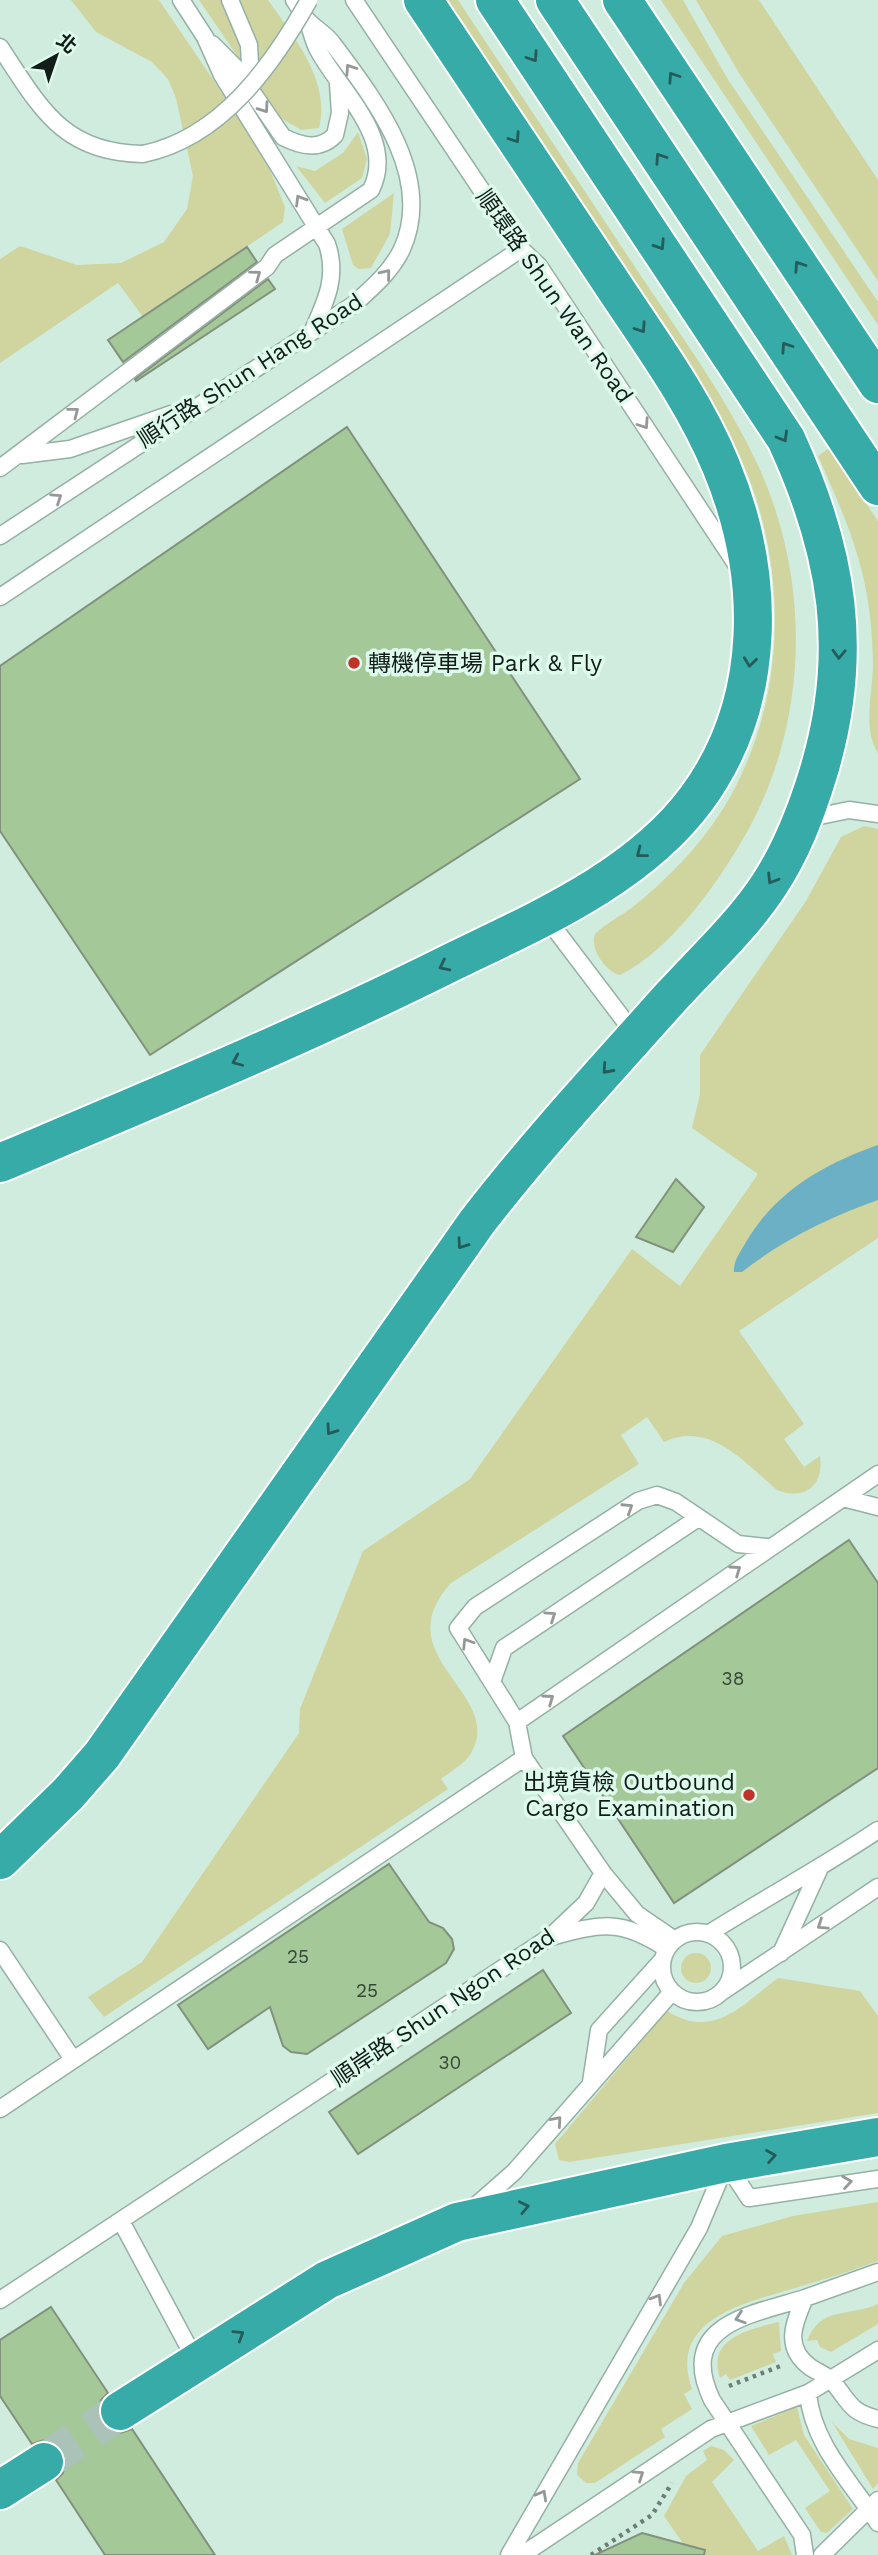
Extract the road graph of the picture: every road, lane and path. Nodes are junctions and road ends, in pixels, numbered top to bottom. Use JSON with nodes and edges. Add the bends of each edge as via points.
{"nodes":[{"id":1,"x":181,"y":0,"type":"edge"},
{"id":2,"x":230,"y":0,"type":"edge"},
{"id":3,"x":294,"y":0,"type":"edge"},
{"id":4,"x":309,"y":0,"type":"edge"},
{"id":5,"x":354,"y":0,"type":"edge"},
{"id":6,"x":423,"y":0,"type":"edge"},
{"id":7,"x":495,"y":0,"type":"edge"},
{"id":8,"x":622,"y":0,"type":"edge"},
{"id":9,"x":558,"y":4,"type":"edge"},
{"id":10,"x":308,"y":22,"type":"junction"},
{"id":11,"x":205,"y":37,"type":"junction"},
{"id":12,"x":0,"y":47,"type":"edge"},
{"id":13,"x":0,"y":69,"type":"edge"},
{"id":14,"x":338,"y":81,"type":"junction"},
{"id":15,"x":26,"y":85,"type":"junction"},
{"id":16,"x":251,"y":85,"type":"junction"},
{"id":17,"x":317,"y":226,"type":"junction"},
{"id":18,"x":520,"y":249,"type":"junction"},
{"id":19,"x":313,"y":330,"type":"junction"},
{"id":20,"x":878,"y":384,"type":"edge"},
{"id":21,"x":194,"y":407,"type":"junction"},
{"id":22,"x":19,"y":456,"type":"junction"},
{"id":23,"x":0,"y":468,"type":"edge"},
{"id":24,"x":878,"y":486,"type":"edge"},
{"id":25,"x":0,"y":536,"type":"edge"},
{"id":26,"x":753,"y":594,"type":"junction"},
{"id":27,"x":0,"y":597,"type":"edge"},
{"id":28,"x":878,"y":814,"type":"edge"},
{"id":29,"x":804,"y":819,"type":"junction"},
{"id":30,"x":545,"y":916,"type":"junction"},
{"id":31,"x":636,"y":1036,"type":"junction"},
{"id":32,"x":0,"y":1163,"type":"edge"},
{"id":33,"x":878,"y":1474,"type":"edge"},
{"id":34,"x":844,"y":1498,"type":"junction"},
{"id":35,"x":878,"y":1507,"type":"edge"},
{"id":36,"x":698,"y":1518,"type":"junction"},
{"id":37,"x":767,"y":1548,"type":"junction"},
{"id":38,"x":492,"y":1682,"type":"junction"},
{"id":39,"x":517,"y":1722,"type":"junction"},
{"id":40,"x":524,"y":1758,"type":"junction"},
{"id":41,"x":878,"y":1830,"type":"edge"},
{"id":42,"x":0,"y":1860,"type":"edge"},
{"id":43,"x":819,"y":1870,"type":"junction"},
{"id":44,"x":603,"y":1873,"type":"junction"},
{"id":45,"x":878,"y":1887,"type":"edge"},
{"id":46,"x":708,"y":1934,"type":"junction"},
{"id":47,"x":550,"y":1937,"type":"junction"},
{"id":48,"x":668,"y":1949,"type":"junction"},
{"id":49,"x":0,"y":1950,"type":"edge"},
{"id":50,"x":781,"y":1954,"type":"junction"},
{"id":51,"x":723,"y":1991,"type":"junction"},
{"id":52,"x":671,"y":1992,"type":"junction"},
{"id":53,"x":72,"y":2058,"type":"junction"},
{"id":54,"x":591,"y":2082,"type":"junction"},
{"id":55,"x":0,"y":2109,"type":"edge"},
{"id":56,"x":878,"y":2137,"type":"edge"},
{"id":57,"x":726,"y":2163,"type":"junction"},
{"id":58,"x":878,"y":2179,"type":"edge"},
{"id":59,"x":121,"y":2221,"type":"junction"},
{"id":60,"x":457,"y":2222,"type":"junction"},
{"id":61,"x":878,"y":2272,"type":"edge"},
{"id":62,"x":806,"y":2298,"type":"junction"},
{"id":63,"x":0,"y":2300,"type":"edge"},
{"id":64,"x":878,"y":2350,"type":"edge"},
{"id":65,"x":196,"y":2361,"type":"junction"},
{"id":66,"x":831,"y":2380,"type":"junction"},
{"id":67,"x":808,"y":2393,"type":"junction"},
{"id":68,"x":120,"y":2411,"type":"tunnel mouth"},
{"id":69,"x":878,"y":2420,"type":"edge"},
{"id":70,"x":725,"y":2422,"type":"junction"},
{"id":71,"x":44,"y":2462,"type":"tunnel mouth"},
{"id":72,"x":0,"y":2490,"type":"edge"},
{"id":73,"x":873,"y":2504,"type":"edge"},
{"id":74,"x":878,"y":2523,"type":"edge"},
{"id":75,"x":509,"y":2555,"type":"edge"},
{"id":76,"x":522,"y":2555,"type":"edge"},
{"id":77,"x":805,"y":2555,"type":"edge"},
{"id":78,"x":822,"y":2555,"type":"edge"}],
"edges":[{"from":1,"to":11,"type":"lane"},
{"from":2,"to":16,"type":"lane","via":[[249,45]]},
{"from":3,"to":10,"type":"lane","name":"順行路 Shun Hang Road"},
{"from":4,"to":16,"type":"lane","bridge":true},
{"from":5,"to":18,"type":"lane","name":"順環路 Shun Wan Road"},
{"from":6,"to":26,"type":"highway","one_way":true,"via":[[686,398],[732,496]]},
{"from":7,"to":29,"type":"highway","one_way":true,"via":[[786,439],[810,492],[836,593],[840,649],[826,748]]},
{"from":20,"to":8,"type":"highway","one_way":true},
{"from":24,"to":9,"type":"highway","one_way":true},
{"from":10,"to":14,"type":"lane","via":[[316,46]]},
{"from":19,"to":10,"type":"lane","name":"順行路 Shun Hang Road","one_way":true,"via":[[354,305],[381,280],[403,247],[411,205],[402,155],[386,124],[331,41]]},
{"from":11,"to":14,"type":"lane","one_way":true,"via":[[235,67],[284,136],[294,142],[318,145],[335,135],[341,113]]},
{"from":17,"to":11,"type":"lane","one_way":true,"via":[[222,75]]},
{"from":12,"to":15,"type":"lane"},
{"from":13,"to":15,"type":"lane"},
{"from":14,"to":17,"type":"lane","via":[[373,137],[377,177],[371,190]]},
{"from":15,"to":16,"type":"lane","bridge":true,"via":[[54,123],[77,140],[111,152],[143,154],[190,138],[220,117]]},
{"from":17,"to":19,"type":"lane","via":[[332,258],[332,280]]},
{"from":22,"to":17,"type":"lane","one_way":true},
{"from":18,"to":26,"type":"lane","name":"順環路 Shun Wan Road","one_way":true,"via":[[547,278],[730,552]]},
{"from":18,"to":27,"type":"lane"},
{"from":19,"to":21,"type":"lane","name":"順行路 Shun Hang Road"},
{"from":21,"to":22,"type":"lane","via":[[70,449]]},
{"from":25,"to":21,"type":"lane","name":"順行路 Shun Hang Road","one_way":true},
{"from":22,"to":23,"type":"lane"},
{"from":26,"to":30,"type":"highway","one_way":true,"via":[[747,686],[734,732],[717,768],[694,802],[649,847]]},
{"from":28,"to":29,"type":"lane","via":[[849,810]]},
{"from":29,"to":31,"type":"highway","one_way":true,"via":[[768,887]]},
{"from":30,"to":31,"type":"lane"},
{"from":30,"to":32,"type":"highway","one_way":true,"via":[[347,1013]]},
{"from":31,"to":42,"type":"highway","one_way":true,"via":[[523,1162],[477,1222],[102,1755]]},
{"from":33,"to":34,"type":"lane"},
{"from":34,"to":35,"type":"lane"},
{"from":34,"to":37,"type":"lane"},
{"from":36,"to":37,"type":"lane","via":[[738,1544]]},
{"from":38,"to":36,"type":"lane","one_way":true,"via":[[503,1648]]},
{"from":38,"to":36,"type":"lane","one_way":true,"via":[[458,1628],[475,1606],[638,1502],[657,1495]]},
{"from":39,"to":37,"type":"lane","one_way":true},
{"from":38,"to":39,"type":"lane"},
{"from":39,"to":40,"type":"lane"},
{"from":40,"to":44,"type":"lane"},
{"from":40,"to":53,"type":"lane"},
{"from":41,"to":43,"type":"lane"},
{"from":43,"to":46,"type":"lane"},
{"from":43,"to":50,"type":"lane"},
{"from":44,"to":47,"type":"lane","name":"順岸路 Shun Ngon Road","via":[[586,1903]]},
{"from":44,"to":48,"type":"lane"},
{"from":45,"to":50,"type":"lane","one_way":true},
{"from":46,"to":48,"type":"lane","via":[[697,1932]]},
{"from":46,"to":51,"type":"lane","via":[[719,1939],[732,1958],[733,1970]]},
{"from":47,"to":48,"type":"lane","via":[[595,1925],[614,1925],[633,1928]]},
{"from":47,"to":59,"type":"lane","name":"順岸路 Shun Ngon Road"},
{"from":48,"to":52,"type":"lane","via":[[662,1971]]},
{"from":48,"to":54,"type":"lane","via":[[599,2030]]},
{"from":49,"to":53,"type":"lane"},
{"from":50,"to":51,"type":"lane"},
{"from":51,"to":52,"type":"lane","via":[[715,1999],[692,2003]]},
{"from":52,"to":54,"type":"lane"},
{"from":53,"to":55,"type":"lane"},
{"from":60,"to":54,"type":"lane","one_way":true,"via":[[514,2172]]},
{"from":57,"to":56,"type":"highway","one_way":true},
{"from":57,"to":58,"type":"lane","one_way":true,"via":[[749,2198]]},
{"from":60,"to":57,"type":"highway","one_way":true},
{"from":75,"to":57,"type":"lane","one_way":true,"via":[[699,2228]]},
{"from":59,"to":63,"type":"lane","name":"順岸路 Shun Ngon Road"},
{"from":59,"to":65,"type":"lane"},
{"from":65,"to":60,"type":"highway","one_way":true,"via":[[327,2280]]},
{"from":61,"to":62,"type":"lane"},
{"from":62,"to":66,"type":"lane","via":[[792,2326],[792,2342],[808,2365]]},
{"from":62,"to":70,"type":"lane","one_way":true,"via":[[729,2322],[709,2342],[700,2363],[702,2381]]},
{"from":64,"to":66,"type":"lane"},
{"from":65,"to":68,"type":"highway"},
{"from":66,"to":67,"type":"lane"},
{"from":66,"to":69,"type":"lane","via":[[848,2405]]},
{"from":67,"to":70,"type":"lane"},
{"from":67,"to":73,"type":"lane","via":[[818,2436]]},
{"from":76,"to":70,"type":"lane","one_way":true},
{"from":70,"to":77,"type":"lane","via":[[802,2535]]},
{"from":71,"to":72,"type":"highway"},
{"from":73,"to":74,"type":"lane"},
{"from":73,"to":78,"type":"lane"}]}
